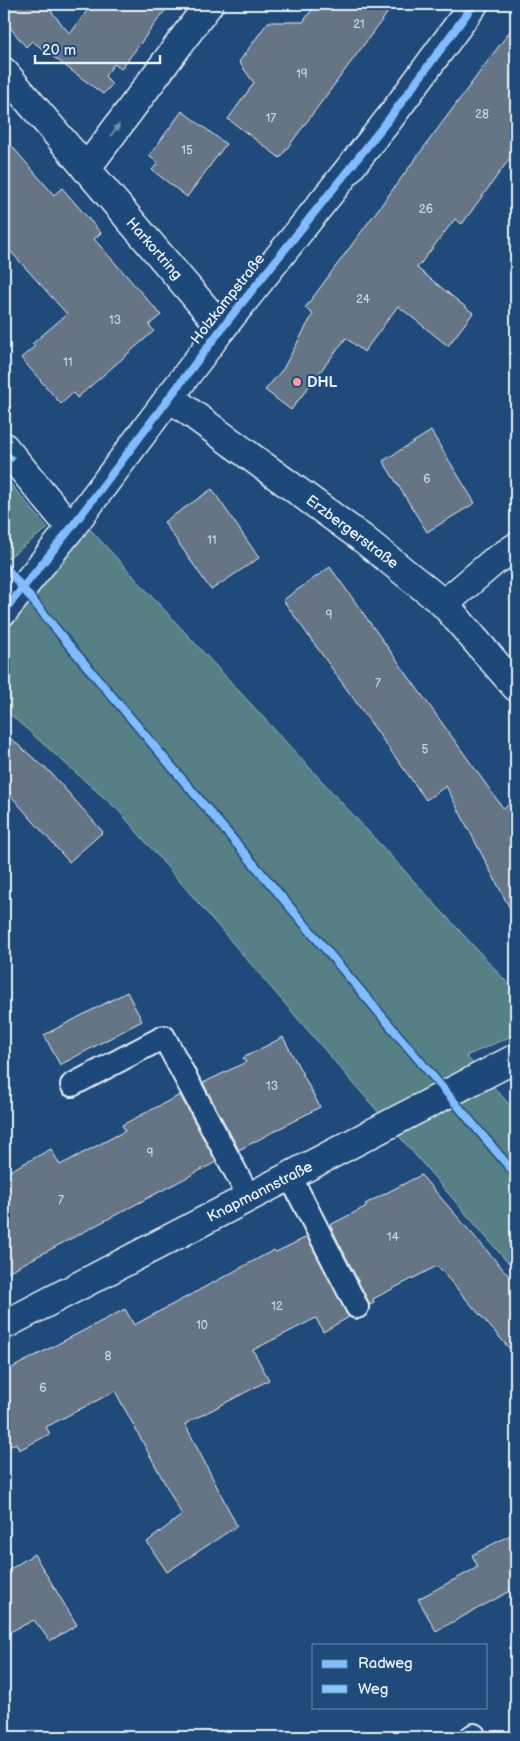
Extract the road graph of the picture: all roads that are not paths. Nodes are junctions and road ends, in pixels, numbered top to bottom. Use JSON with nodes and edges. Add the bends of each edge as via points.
{"nodes":[{"id":1,"x":210,"y":4,"type":"edge"},
{"id":2,"x":474,"y":4,"type":"edge"},
{"id":3,"x":4,"y":72,"type":"edge"},
{"id":4,"x":86,"y":169,"type":"junction"},
{"id":5,"x":222,"y":328,"type":"junction"},
{"id":6,"x":169,"y":397,"type":"junction"},
{"id":7,"x":4,"y":447,"type":"edge"},
{"id":8,"x":71,"y":528,"type":"junction"},
{"id":9,"x":516,"y":547,"type":"edge"},
{"id":10,"x":444,"y":604,"type":"junction"},
{"id":11,"x":4,"y":611,"type":"edge"},
{"id":12,"x":516,"y":687,"type":"edge"},
{"id":13,"x":516,"y":1058,"type":"edge"},
{"id":14,"x":72,"y":1085,"type":"dead end"},
{"id":15,"x":290,"y":1176,"type":"junction"},
{"id":16,"x":249,"y":1197,"type":"junction"},
{"id":17,"x":357,"y":1307,"type":"dead end"},
{"id":18,"x":4,"y":1325,"type":"edge"}],
"edges":[{"from":4,"to":1,"type":"street","one_way":true},
{"from":2,"to":5,"type":"street","name":"Holzkampstraße","via":[[389,119]]},
{"from":3,"to":4,"type":"street","name":"Harkortring"},
{"from":4,"to":5,"type":"street","name":"Harkortring"},
{"from":5,"to":6,"type":"street","name":"Holzkampstraße"},
{"from":6,"to":8,"type":"street","name":"Holzkampstraße"},
{"from":6,"to":10,"type":"street","name":"Erzbergerstraße","via":[[362,538]]},
{"from":7,"to":8,"type":"street"},
{"from":8,"to":11,"type":"street","name":"Holzkampstraße"},
{"from":9,"to":10,"type":"street","via":[[493,562]]},
{"from":10,"to":12,"type":"street","name":"Erzbergerstraße"},
{"from":13,"to":15,"type":"street","name":"Knapmannstraße"},
{"from":14,"to":16,"type":"lane","via":[[164,1037]]},
{"from":15,"to":16,"type":"street","name":"Knapmannstraße"},
{"from":15,"to":17,"type":"lane"},
{"from":16,"to":18,"type":"street","name":"Knapmannstraße"}]}
